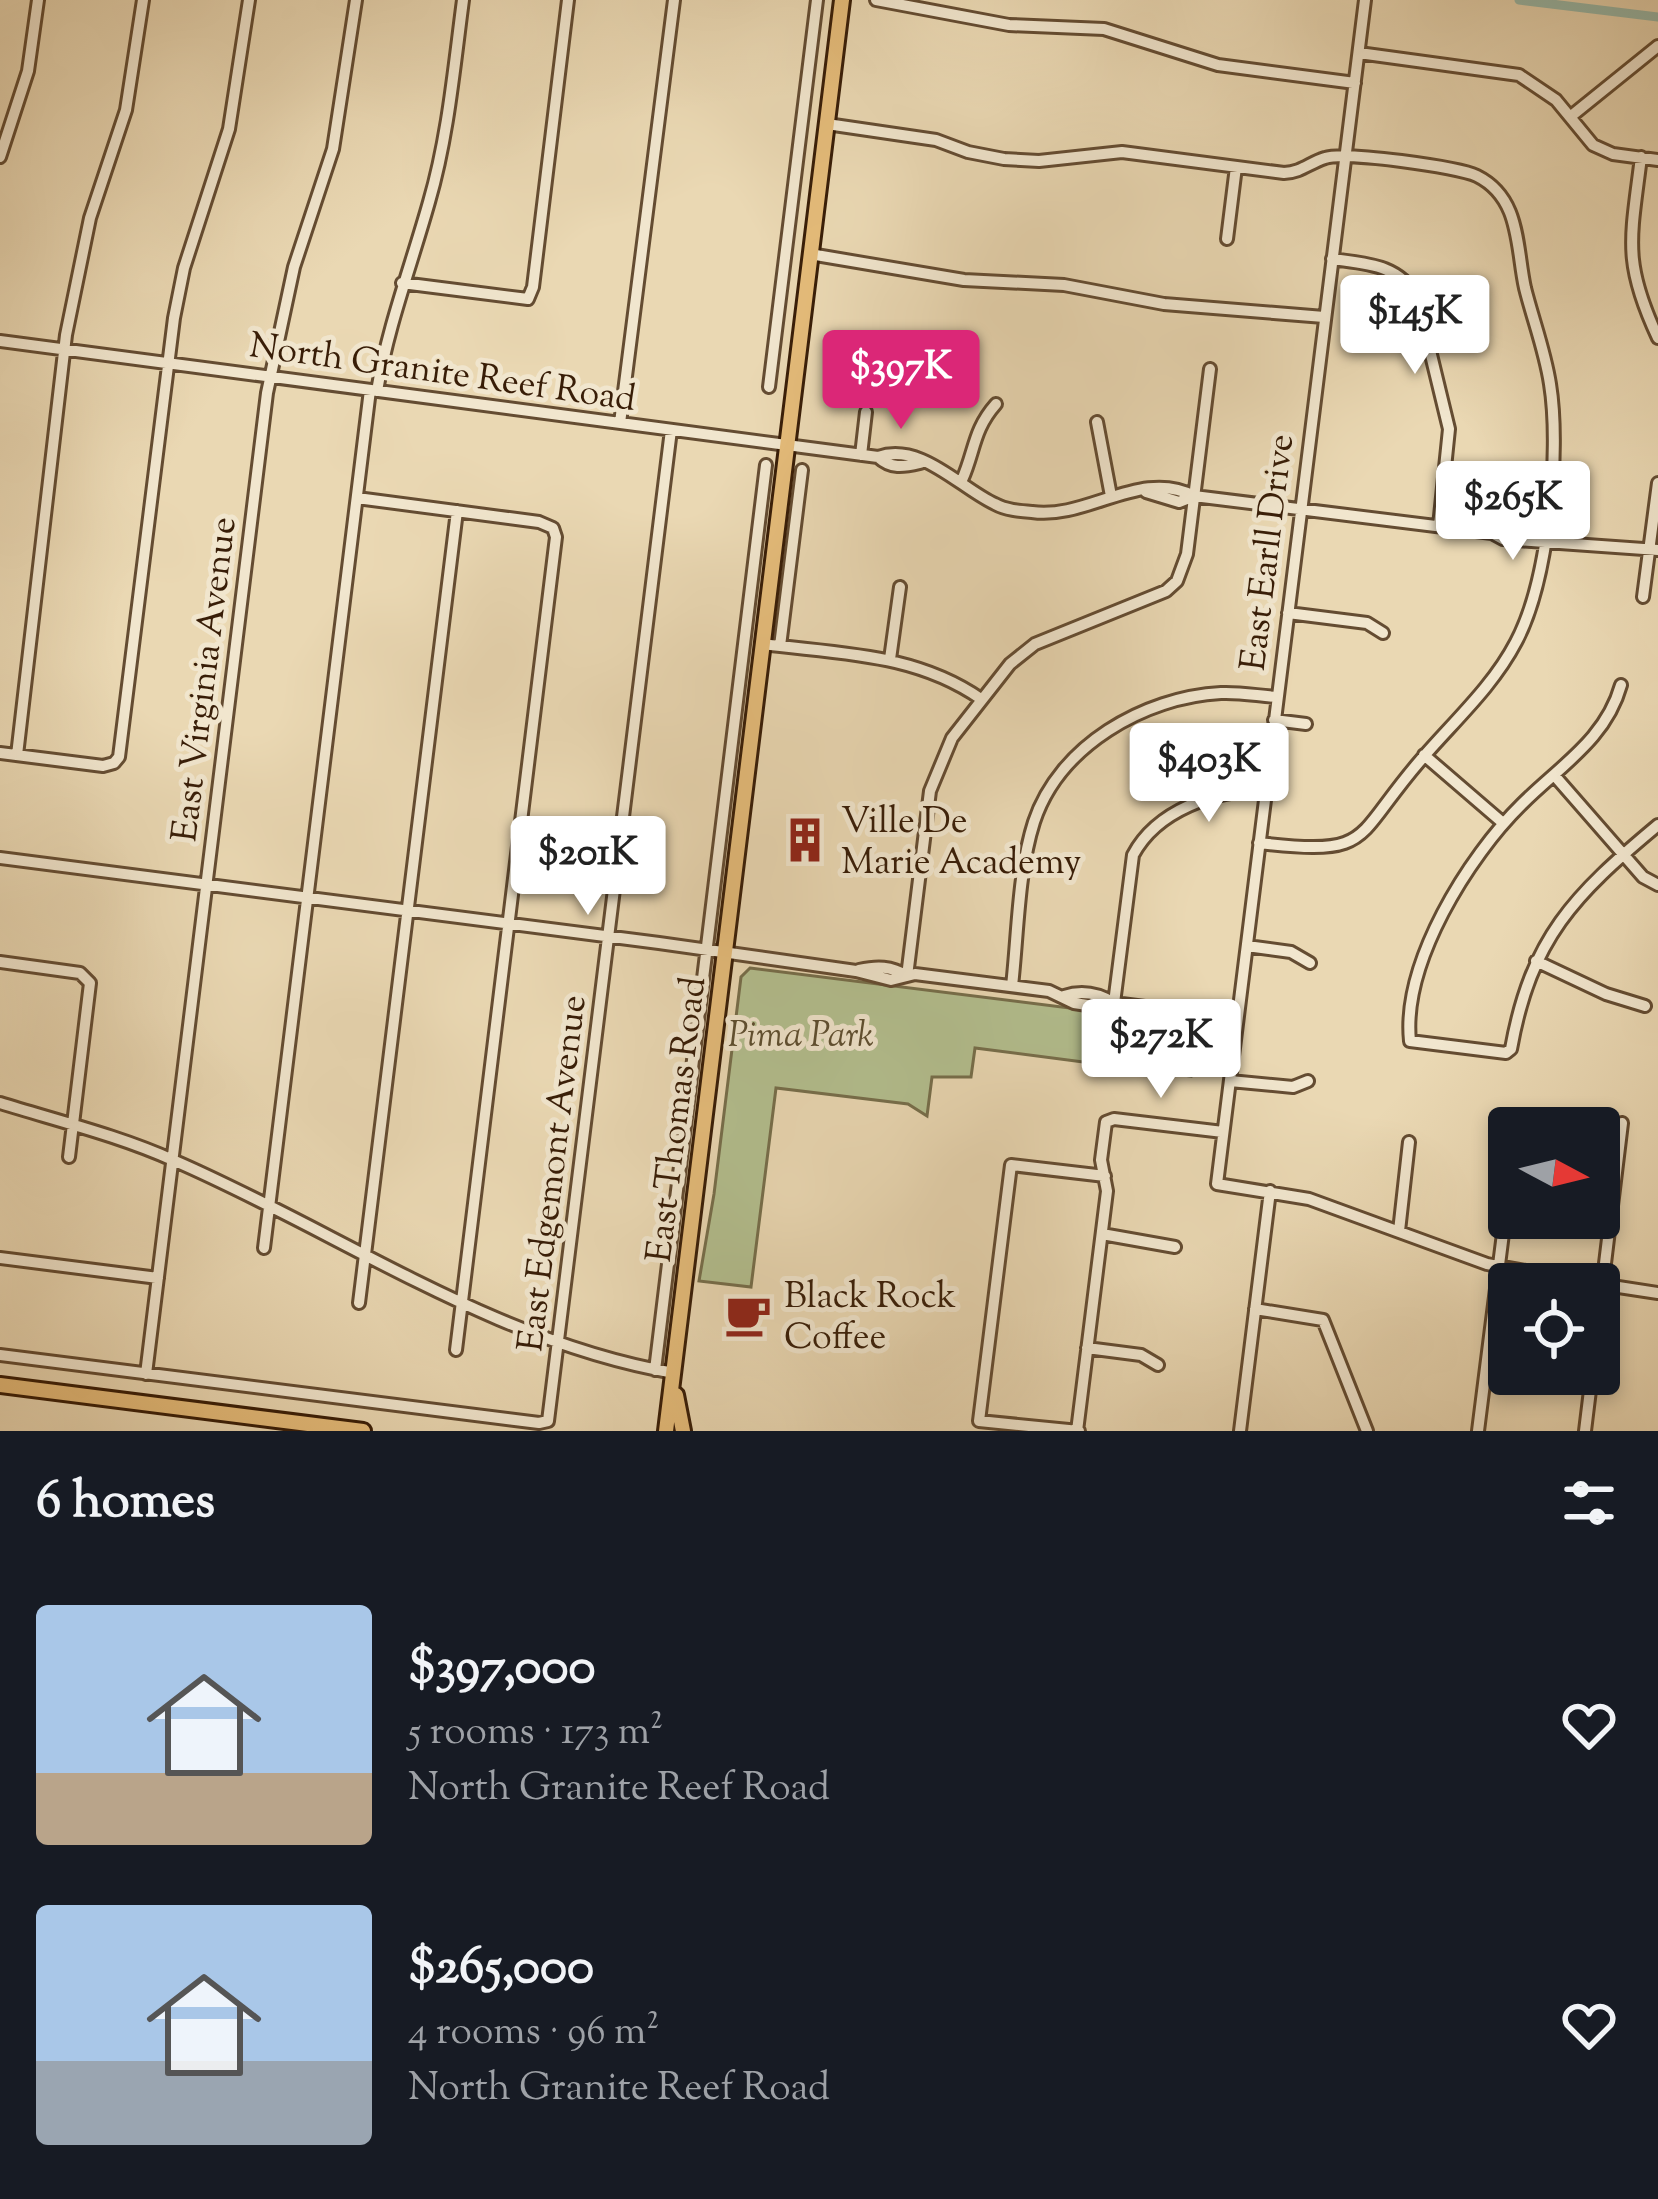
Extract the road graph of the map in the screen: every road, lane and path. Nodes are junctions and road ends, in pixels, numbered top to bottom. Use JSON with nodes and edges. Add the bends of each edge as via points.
{"nodes":[{"id":1,"x":38,"y":0,"type":"edge"},
{"id":2,"x":143,"y":0,"type":"edge"},
{"id":3,"x":249,"y":0,"type":"edge"},
{"id":4,"x":356,"y":0,"type":"edge"},
{"id":5,"x":463,"y":0,"type":"edge"},
{"id":6,"x":568,"y":0,"type":"edge"},
{"id":7,"x":674,"y":0,"type":"edge"},
{"id":8,"x":816,"y":0,"type":"edge"},
{"id":9,"x":842,"y":0,"type":"edge"},
{"id":10,"x":876,"y":0,"type":"edge"},
{"id":11,"x":1366,"y":0,"type":"edge"},
{"id":12,"x":1658,"y":46,"type":"edge"},
{"id":13,"x":1359,"y":52,"type":"junction"},
{"id":14,"x":1355,"y":83,"type":"junction"},
{"id":15,"x":1570,"y":118,"type":"junction"},
{"id":16,"x":826,"y":130,"type":"junction"},
{"id":17,"x":800,"y":132,"type":"junction"},
{"id":18,"x":1015,"y":144,"type":"dead end"},
{"id":19,"x":1122,"y":152,"type":"junction"},
{"id":20,"x":1344,"y":156,"type":"junction"},
{"id":21,"x":0,"y":157,"type":"edge"},
{"id":22,"x":1641,"y":158,"type":"junction"},
{"id":23,"x":1014,"y":160,"type":"junction"},
{"id":24,"x":1658,"y":160,"type":"edge"},
{"id":25,"x":1236,"y":167,"type":"junction"},
{"id":26,"x":1121,"y":169,"type":"dead end"},
{"id":27,"x":1227,"y":238,"type":"dead end"},
{"id":28,"x":810,"y":254,"type":"junction"},
{"id":29,"x":1332,"y":260,"type":"junction"},
{"id":30,"x":402,"y":283,"type":"junction"},
{"id":31,"x":778,"y":311,"type":"junction"},
{"id":32,"x":802,"y":314,"type":"junction"},
{"id":33,"x":1324,"y":317,"type":"junction"},
{"id":34,"x":1658,"y":338,"type":"edge"},
{"id":35,"x":0,"y":341,"type":"edge"},
{"id":36,"x":66,"y":350,"type":"junction"},
{"id":37,"x":168,"y":363,"type":"junction"},
{"id":38,"x":1210,"y":369,"type":"dead end"},
{"id":39,"x":271,"y":377,"type":"junction"},
{"id":40,"x":769,"y":387,"type":"dead end"},
{"id":41,"x":374,"y":391,"type":"junction"},
{"id":42,"x":996,"y":404,"type":"dead end"},
{"id":43,"x":866,"y":412,"type":"dead end"},
{"id":44,"x":1097,"y":422,"type":"dead end"},
{"id":45,"x":620,"y":424,"type":"junction"},
{"id":46,"x":671,"y":430,"type":"junction"},
{"id":47,"x":786,"y":445,"type":"junction"},
{"id":48,"x":861,"y":455,"type":"junction"},
{"id":49,"x":766,"y":465,"type":"dead end"},
{"id":50,"x":802,"y":470,"type":"dead end"},
{"id":51,"x":962,"y":480,"type":"junction"},
{"id":52,"x":1658,"y":483,"type":"edge"},
{"id":53,"x":1111,"y":496,"type":"junction"},
{"id":54,"x":1194,"y":496,"type":"junction"},
{"id":55,"x":357,"y":498,"type":"junction"},
{"id":56,"x":1300,"y":509,"type":"junction"},
{"id":57,"x":457,"y":511,"type":"junction"},
{"id":58,"x":1439,"y":526,"type":"junction"},
{"id":59,"x":1544,"y":539,"type":"junction"},
{"id":60,"x":1655,"y":553,"type":"edge"},
{"id":61,"x":900,"y":587,"type":"dead end"},
{"id":62,"x":1643,"y":597,"type":"dead end"},
{"id":63,"x":1288,"y":613,"type":"junction"},
{"id":64,"x":1383,"y":633,"type":"dead end"},
{"id":65,"x":762,"y":644,"type":"junction"},
{"id":66,"x":780,"y":646,"type":"junction"},
{"id":67,"x":890,"y":658,"type":"junction"},
{"id":68,"x":1621,"y":685,"type":"dead end"},
{"id":69,"x":1277,"y":697,"type":"junction"},
{"id":70,"x":981,"y":699,"type":"junction"},
{"id":71,"x":1274,"y":720,"type":"junction"},
{"id":72,"x":1306,"y":724,"type":"dead end"},
{"id":73,"x":0,"y":753,"type":"edge"},
{"id":74,"x":17,"y":755,"type":"junction"},
{"id":75,"x":1424,"y":755,"type":"junction"},
{"id":76,"x":1554,"y":775,"type":"junction"},
{"id":77,"x":1265,"y":790,"type":"junction"},
{"id":78,"x":1503,"y":824,"type":"junction"},
{"id":79,"x":1658,"y":825,"type":"edge"},
{"id":80,"x":1259,"y":844,"type":"junction"},
{"id":81,"x":1623,"y":854,"type":"junction"},
{"id":82,"x":0,"y":858,"type":"edge"},
{"id":83,"x":207,"y":885,"type":"junction"},
{"id":84,"x":1658,"y":885,"type":"edge"},
{"id":85,"x":308,"y":898,"type":"junction"},
{"id":86,"x":407,"y":911,"type":"junction"},
{"id":87,"x":508,"y":924,"type":"junction"},
{"id":88,"x":609,"y":937,"type":"junction"},
{"id":89,"x":1247,"y":946,"type":"junction"},
{"id":90,"x":707,"y":951,"type":"junction"},
{"id":91,"x":725,"y":954,"type":"junction"},
{"id":92,"x":1536,"y":961,"type":"junction"},
{"id":93,"x":0,"y":962,"type":"edge"},
{"id":94,"x":1310,"y":963,"type":"dead end"},
{"id":95,"x":907,"y":976,"type":"junction"},
{"id":96,"x":1012,"y":986,"type":"junction"},
{"id":97,"x":1114,"y":1003,"type":"junction"},
{"id":98,"x":1646,"y":1006,"type":"dead end"},
{"id":99,"x":1238,"y":1019,"type":"junction"},
{"id":100,"x":1230,"y":1081,"type":"junction"},
{"id":101,"x":1308,"y":1081,"type":"dead end"},
{"id":102,"x":0,"y":1102,"type":"edge"},
{"id":103,"x":1622,"y":1123,"type":"dead end"},
{"id":104,"x":73,"y":1127,"type":"junction"},
{"id":105,"x":1223,"y":1132,"type":"junction"},
{"id":106,"x":1409,"y":1142,"type":"dead end"},
{"id":107,"x":70,"y":1157,"type":"dead end"},
{"id":108,"x":173,"y":1160,"type":"junction"},
{"id":109,"x":1106,"y":1176,"type":"junction"},
{"id":110,"x":1270,"y":1191,"type":"junction"},
{"id":111,"x":270,"y":1207,"type":"junction"},
{"id":112,"x":1399,"y":1231,"type":"junction"},
{"id":113,"x":1102,"y":1234,"type":"junction"},
{"id":114,"x":1175,"y":1247,"type":"dead end"},
{"id":115,"x":264,"y":1248,"type":"dead end"},
{"id":116,"x":365,"y":1254,"type":"junction"},
{"id":117,"x":0,"y":1258,"type":"edge"},
{"id":118,"x":1490,"y":1263,"type":"edge"},
{"id":119,"x":1603,"y":1263,"type":"edge"},
{"id":120,"x":158,"y":1278,"type":"junction"},
{"id":121,"x":1620,"y":1287,"type":"edge"},
{"id":122,"x":1658,"y":1293,"type":"edge"},
{"id":123,"x":462,"y":1301,"type":"junction"},
{"id":124,"x":358,"y":1303,"type":"dead end"},
{"id":125,"x":1255,"y":1309,"type":"junction"},
{"id":126,"x":559,"y":1345,"type":"junction"},
{"id":127,"x":1087,"y":1348,"type":"junction"},
{"id":128,"x":456,"y":1350,"type":"dead end"},
{"id":129,"x":1488,"y":1352,"type":"edge"},
{"id":130,"x":0,"y":1355,"type":"edge"},
{"id":131,"x":1158,"y":1365,"type":"dead end"},
{"id":132,"x":655,"y":1370,"type":"junction"},
{"id":133,"x":674,"y":1373,"type":"junction"},
{"id":134,"x":146,"y":1374,"type":"junction"},
{"id":135,"x":0,"y":1385,"type":"edge"},
{"id":136,"x":1589,"y":1395,"type":"edge"},
{"id":137,"x":362,"y":1431,"type":"edge"},
{"id":138,"x":666,"y":1431,"type":"edge"},
{"id":139,"x":683,"y":1431,"type":"edge"},
{"id":140,"x":1078,"y":1431,"type":"edge"},
{"id":141,"x":1240,"y":1431,"type":"edge"},
{"id":142,"x":1367,"y":1431,"type":"edge"},
{"id":143,"x":1478,"y":1431,"type":"edge"},
{"id":144,"x":1585,"y":1431,"type":"edge"}],
"edges":[{"from":1,"to":21,"type":"street","via":[[28,70]]},
{"from":2,"to":36,"type":"street","via":[[126,110],[90,218]]},
{"from":3,"to":37,"type":"street","via":[[229,129],[184,268]]},
{"from":4,"to":39,"type":"street","name":"East Virginia Avenue","via":[[333,148],[294,268]]},
{"from":5,"to":30,"type":"street","via":[[444,140]]},
{"from":6,"to":30,"type":"street","via":[[528,299]]},
{"from":7,"to":45,"type":"street"},
{"from":8,"to":17,"type":"street"},
{"from":9,"to":16,"type":"main road","name":"East Thomas Road"},
{"from":10,"to":14,"type":"street","via":[[1009,25],[1105,28],[1218,65]]},
{"from":11,"to":13,"type":"street","name":"East Earll Drive"},
{"from":12,"to":15,"type":"street"},
{"from":13,"to":14,"type":"street","name":"East Earll Drive"},
{"from":13,"to":15,"type":"street","via":[[1519,75]]},
{"from":14,"to":20,"type":"street","name":"East Earll Drive"},
{"from":15,"to":22,"type":"street","via":[[1593,145]]},
{"from":16,"to":17,"type":"street"},
{"from":16,"to":23,"type":"street","via":[[935,140]]},
{"from":16,"to":28,"type":"main road","name":"East Thomas Road"},
{"from":17,"to":31,"type":"street"},
{"from":18,"to":23,"type":"street"},
{"from":19,"to":23,"type":"street"},
{"from":19,"to":25,"type":"street"},
{"from":19,"to":26,"type":"street"},
{"from":20,"to":25,"type":"street","via":[[1297,172]]},
{"from":20,"to":29,"type":"street","name":"East Earll Drive"},
{"from":20,"to":59,"type":"street","via":[[1478,176],[1512,214],[1550,379],[1555,436]]},
{"from":22,"to":24,"type":"street"},
{"from":22,"to":34,"type":"street","via":[[1630,259]]},
{"from":25,"to":27,"type":"street"},
{"from":28,"to":32,"type":"main road","name":"East Thomas Road"},
{"from":28,"to":33,"type":"street","via":[[964,280]]},
{"from":29,"to":33,"type":"street","name":"East Earll Drive"},
{"from":29,"to":58,"type":"street","via":[[1396,272],[1418,297],[1449,428]]},
{"from":30,"to":41,"type":"street"},
{"from":31,"to":32,"type":"street"},
{"from":31,"to":40,"type":"street"},
{"from":32,"to":47,"type":"main road","name":"East Thomas Road"},
{"from":33,"to":56,"type":"street","name":"East Earll Drive"},
{"from":35,"to":36,"type":"street","name":"North Granite Reef Road"},
{"from":36,"to":37,"type":"street","name":"North Granite Reef Road"},
{"from":36,"to":74,"type":"street"},
{"from":37,"to":39,"type":"street","name":"North Granite Reef Road"},
{"from":37,"to":74,"type":"street","via":[[120,753],[104,766]]},
{"from":38,"to":54,"type":"street"},
{"from":39,"to":41,"type":"street","name":"North Granite Reef Road"},
{"from":39,"to":83,"type":"street","name":"East Virginia Avenue"},
{"from":41,"to":45,"type":"street","name":"North Granite Reef Road"},
{"from":41,"to":55,"type":"street"},
{"from":42,"to":51,"type":"street","via":[[976,431]]},
{"from":43,"to":48,"type":"street"},
{"from":44,"to":53,"type":"street"},
{"from":45,"to":46,"type":"street","name":"North Granite Reef Road"},
{"from":46,"to":47,"type":"street","name":"North Granite Reef Road"},
{"from":46,"to":88,"type":"street","name":"East Edgemont Avenue"},
{"from":47,"to":48,"type":"street","name":"North Granite Reef Road"},
{"from":47,"to":65,"type":"main road","name":"East Thomas Road"},
{"from":48,"to":51,"type":"street","name":"North Granite Reef Road","via":[[906,456]]},
{"from":49,"to":90,"type":"street","name":"East Thomas Road"},
{"from":50,"to":66,"type":"street"},
{"from":51,"to":53,"type":"street","name":"North Granite Reef Road","via":[[994,504],[1037,513],[1071,512]]},
{"from":52,"to":60,"type":"street"},
{"from":53,"to":54,"type":"street","name":"North Granite Reef Road","via":[[1166,487]]},
{"from":54,"to":56,"type":"street","name":"North Granite Reef Road"},
{"from":54,"to":70,"type":"street","via":[[1178,580],[1156,597],[1035,644]]},
{"from":55,"to":57,"type":"street"},
{"from":55,"to":85,"type":"street"},
{"from":56,"to":58,"type":"street","name":"North Granite Reef Road"},
{"from":56,"to":63,"type":"street","name":"East Earll Drive"},
{"from":57,"to":86,"type":"street"},
{"from":57,"to":87,"type":"street","via":[[539,522],[553,528],[556,541]]},
{"from":58,"to":59,"type":"street","name":"North Granite Reef Road"},
{"from":59,"to":60,"type":"street","name":"North Granite Reef Road"},
{"from":59,"to":75,"type":"street","via":[[1518,640]]},
{"from":60,"to":62,"type":"street"},
{"from":61,"to":67,"type":"street"},
{"from":63,"to":64,"type":"street","via":[[1367,623]]},
{"from":63,"to":69,"type":"street","name":"East Earll Drive"},
{"from":65,"to":66,"type":"street"},
{"from":65,"to":91,"type":"main road","name":"East Thomas Road"},
{"from":66,"to":67,"type":"street"},
{"from":67,"to":70,"type":"street","via":[[941,674]]},
{"from":68,"to":76,"type":"street","via":[[1600,730]]},
{"from":69,"to":71,"type":"street","name":"East Earll Drive"},
{"from":69,"to":96,"type":"street","via":[[1223,693],[1170,704],[1117,725],[1068,762],[1029,839]]},
{"from":70,"to":95,"type":"street","via":[[952,738],[930,791]]},
{"from":71,"to":72,"type":"street"},
{"from":71,"to":77,"type":"street","name":"East Earll Drive"},
{"from":73,"to":74,"type":"street"},
{"from":75,"to":78,"type":"street"},
{"from":75,"to":80,"type":"street","via":[[1353,841],[1322,850]]},
{"from":76,"to":78,"type":"street"},
{"from":76,"to":81,"type":"street"},
{"from":77,"to":80,"type":"street","name":"East Earll Drive"},
{"from":77,"to":97,"type":"street","via":[[1222,795],[1160,819],[1143,836],[1132,855]]},
{"from":78,"to":92,"type":"street","via":[[1438,926],[1414,992],[1410,1041],[1506,1053]]},
{"from":79,"to":81,"type":"street"},
{"from":80,"to":89,"type":"street","name":"East Earll Drive"},
{"from":81,"to":84,"type":"street"},
{"from":81,"to":92,"type":"street","via":[[1570,906]]},
{"from":82,"to":83,"type":"street"},
{"from":83,"to":85,"type":"street"},
{"from":83,"to":108,"type":"street","name":"East Virginia Avenue"},
{"from":85,"to":86,"type":"street"},
{"from":85,"to":111,"type":"street"},
{"from":86,"to":87,"type":"street"},
{"from":86,"to":116,"type":"street"},
{"from":87,"to":88,"type":"street"},
{"from":87,"to":123,"type":"street"},
{"from":88,"to":90,"type":"street"},
{"from":88,"to":126,"type":"street","name":"East Edgemont Avenue"},
{"from":89,"to":94,"type":"street"},
{"from":89,"to":99,"type":"street","name":"East Earll Drive"},
{"from":90,"to":91,"type":"street"},
{"from":90,"to":132,"type":"street","name":"East Thomas Road"},
{"from":91,"to":95,"type":"street"},
{"from":91,"to":133,"type":"main road","name":"East Thomas Road"},
{"from":92,"to":98,"type":"street"},
{"from":93,"to":104,"type":"street","via":[[88,979]]},
{"from":95,"to":96,"type":"street"},
{"from":96,"to":97,"type":"street"},
{"from":97,"to":99,"type":"street"},
{"from":99,"to":100,"type":"street","name":"East Earll Drive"},
{"from":100,"to":101,"type":"street"},
{"from":100,"to":105,"type":"street","name":"East Earll Drive"},
{"from":102,"to":104,"type":"street"},
{"from":103,"to":119,"type":"street"},
{"from":104,"to":107,"type":"street"},
{"from":104,"to":108,"type":"street"},
{"from":105,"to":109,"type":"street","via":[[1106,1122]]},
{"from":105,"to":110,"type":"street","name":"East Earll Drive","via":[[1217,1184]]},
{"from":106,"to":112,"type":"street"},
{"from":108,"to":111,"type":"street"},
{"from":108,"to":120,"type":"street","name":"East Virginia Avenue"},
{"from":109,"to":113,"type":"street"},
{"from":109,"to":140,"type":"street","via":[[1011,1166],[979,1421]]},
{"from":110,"to":112,"type":"street"},
{"from":110,"to":125,"type":"street"},
{"from":111,"to":115,"type":"street"},
{"from":111,"to":116,"type":"street"},
{"from":112,"to":118,"type":"street"},
{"from":113,"to":114,"type":"street"},
{"from":113,"to":127,"type":"street"},
{"from":116,"to":123,"type":"street"},
{"from":116,"to":124,"type":"street"},
{"from":117,"to":120,"type":"street"},
{"from":120,"to":134,"type":"street","name":"East Virginia Avenue"},
{"from":121,"to":122,"type":"street"},
{"from":123,"to":126,"type":"street"},
{"from":123,"to":128,"type":"street"},
{"from":125,"to":141,"type":"street"},
{"from":125,"to":142,"type":"street","via":[[1323,1320]]},
{"from":126,"to":132,"type":"street"},
{"from":126,"to":134,"type":"street","name":"East Edgemont Avenue","via":[[547,1422]]},
{"from":127,"to":131,"type":"street"},
{"from":127,"to":140,"type":"street"},
{"from":129,"to":143,"type":"street"},
{"from":130,"to":134,"type":"street"},
{"from":132,"to":133,"type":"street"},
{"from":133,"to":138,"type":"main road","name":"East Thomas Road"},
{"from":133,"to":139,"type":"main road"},
{"from":135,"to":137,"type":"main road"},
{"from":136,"to":144,"type":"street"}]}
